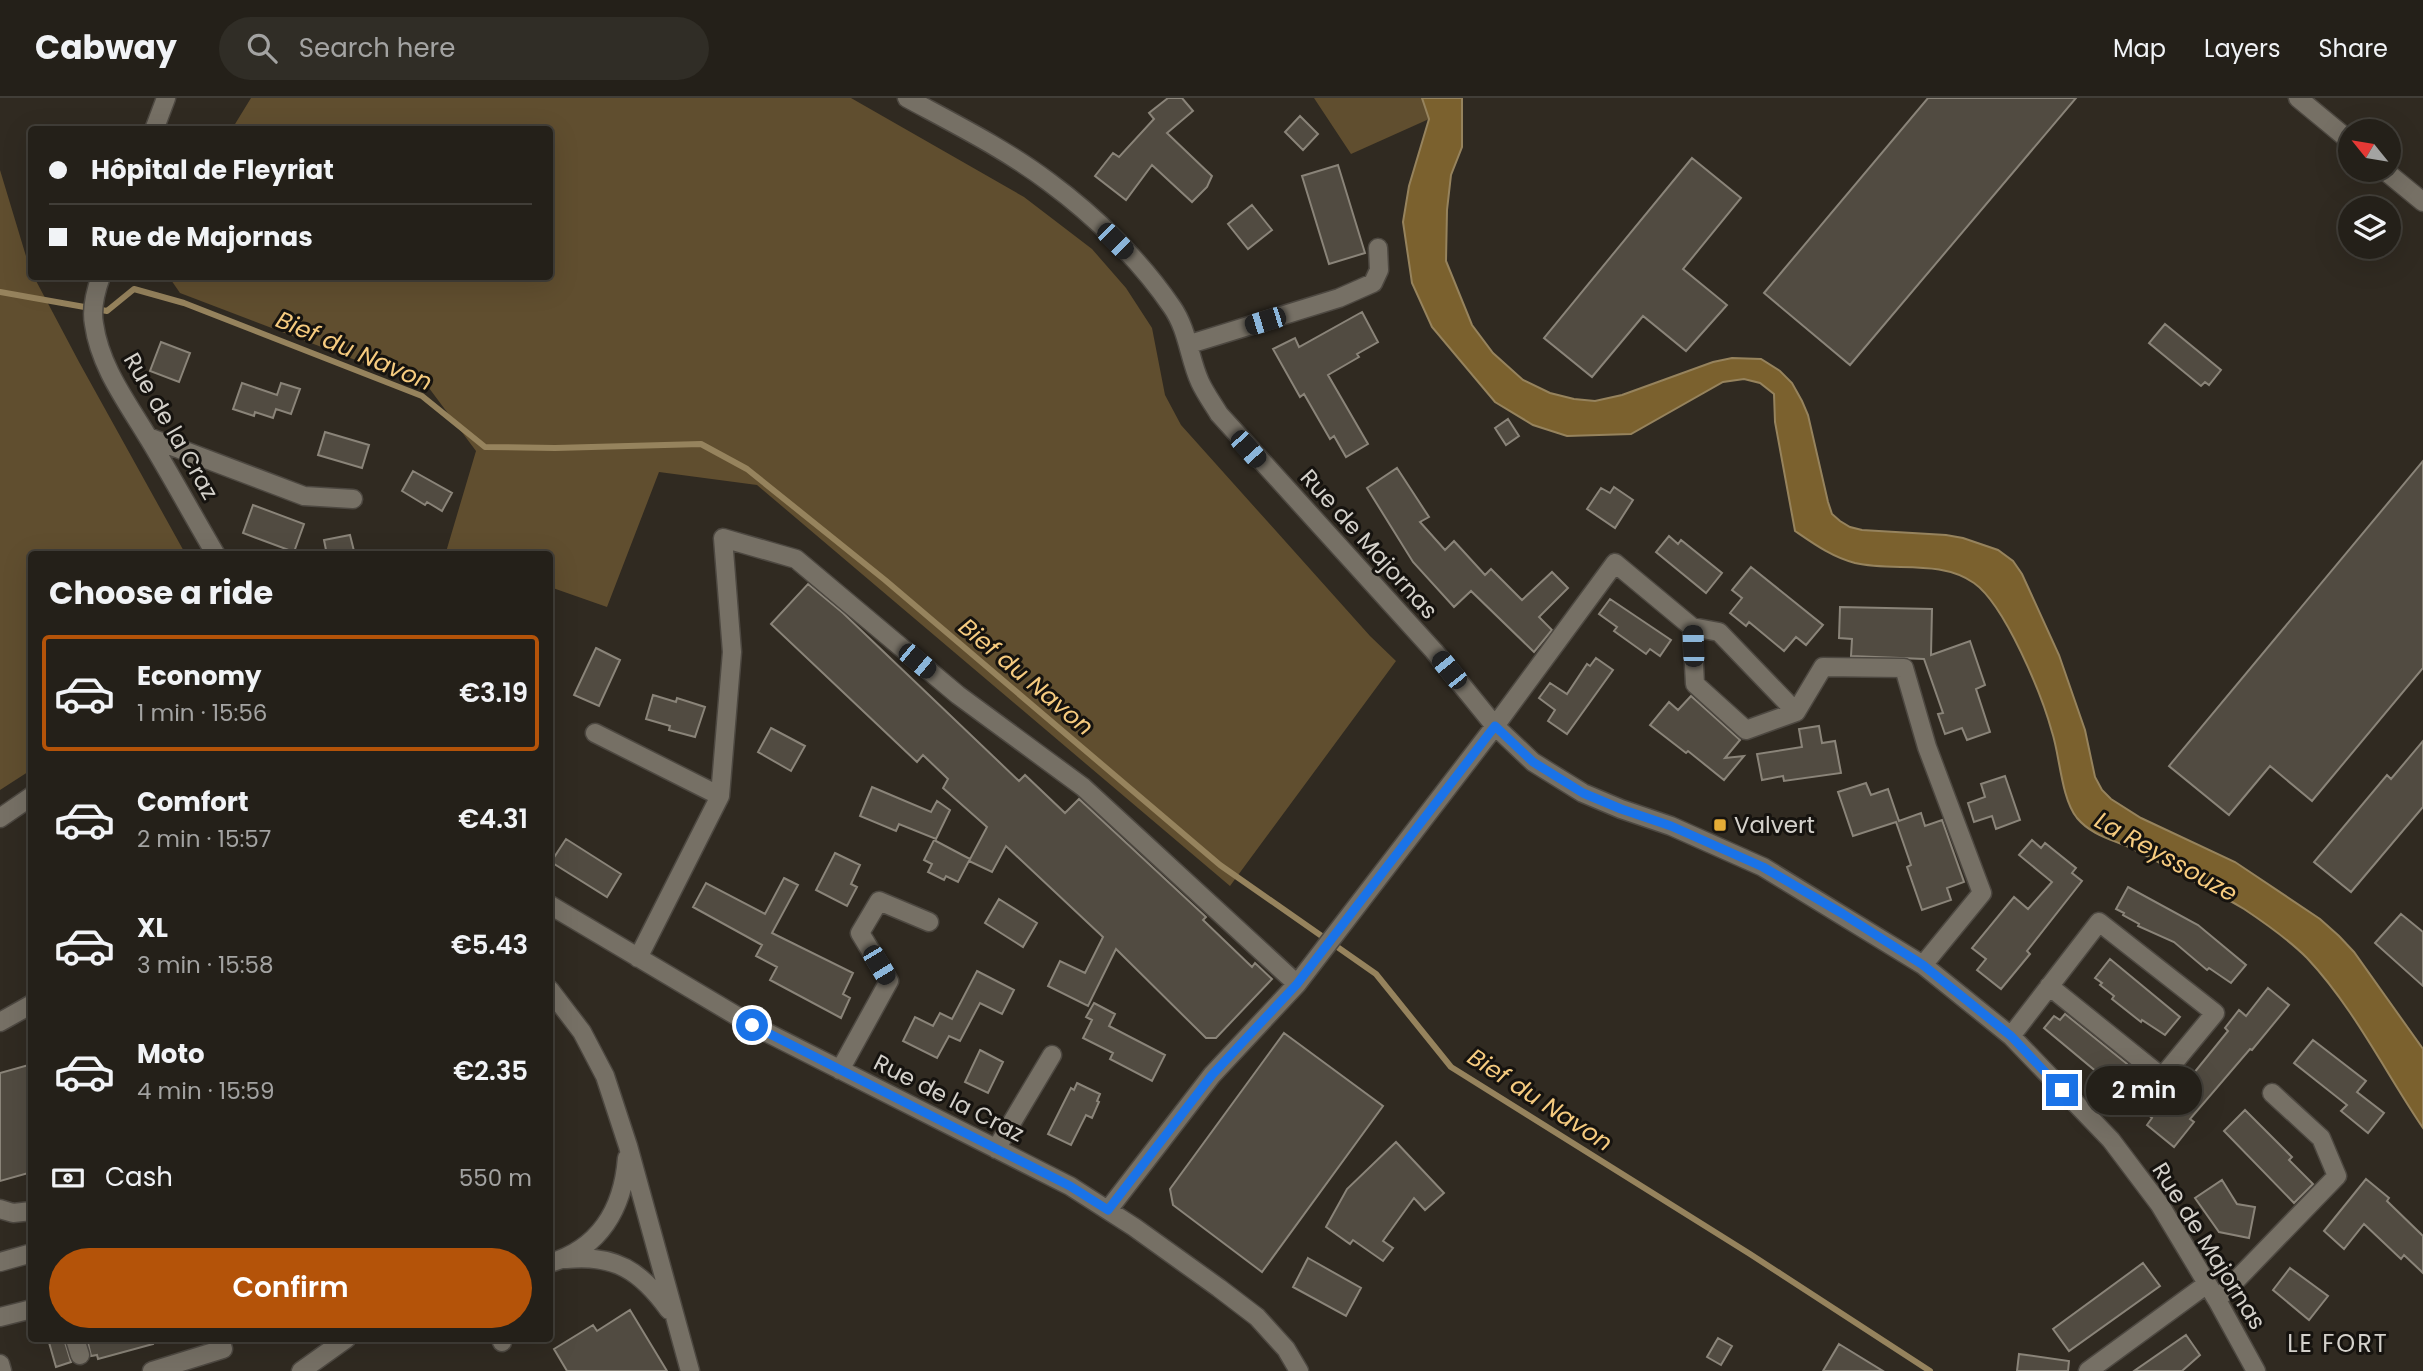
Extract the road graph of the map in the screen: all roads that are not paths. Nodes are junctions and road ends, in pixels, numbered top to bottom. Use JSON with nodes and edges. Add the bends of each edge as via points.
{"nodes":[{"id":1,"x":166,"y":98,"type":"edge"},
{"id":2,"x":907,"y":98,"type":"edge"},
{"id":3,"x":2298,"y":98,"type":"edge"},
{"id":4,"x":156,"y":126,"type":"edge"},
{"id":5,"x":2338,"y":131,"type":"edge"},
{"id":6,"x":2399,"y":182,"type":"edge"},
{"id":7,"x":2423,"y":202,"type":"edge"},
{"id":8,"x":1378,"y":248,"type":"dead end"},
{"id":9,"x":99,"y":283,"type":"edge"},
{"id":10,"x":1190,"y":344,"type":"junction"},
{"id":11,"x":148,"y":437,"type":"junction"},
{"id":12,"x":353,"y":499,"type":"dead end"},
{"id":13,"x":214,"y":551,"type":"edge"},
{"id":14,"x":1692,"y":627,"type":"junction"},
{"id":15,"x":1796,"y":712,"type":"junction"},
{"id":16,"x":1495,"y":726,"type":"junction"},
{"id":17,"x":595,"y":733,"type":"dead end"},
{"id":18,"x":720,"y":796,"type":"junction"},
{"id":19,"x":28,"y":799,"type":"edge"},
{"id":20,"x":0,"y":818,"type":"edge"},
{"id":21,"x":553,"y":907,"type":"edge"},
{"id":22,"x":929,"y":922,"type":"dead end"},
{"id":23,"x":638,"y":958,"type":"junction"},
{"id":24,"x":1923,"y":965,"type":"junction"},
{"id":25,"x":1297,"y":984,"type":"junction"},
{"id":26,"x":2049,"y":986,"type":"junction"},
{"id":27,"x":553,"y":994,"type":"edge"},
{"id":28,"x":28,"y":1006,"type":"edge"},
{"id":29,"x":0,"y":1022,"type":"edge"},
{"id":30,"x":2011,"y":1036,"type":"junction"},
{"id":31,"x":1052,"y":1055,"type":"dead end"},
{"id":32,"x":840,"y":1070,"type":"junction"},
{"id":33,"x":2272,"y":1093,"type":"dead end"},
{"id":34,"x":628,"y":1146,"type":"junction"},
{"id":35,"x":996,"y":1149,"type":"junction"},
{"id":36,"x":0,"y":1209,"type":"edge"},
{"id":37,"x":1108,"y":1210,"type":"junction"},
{"id":38,"x":28,"y":1211,"type":"edge"},
{"id":39,"x":28,"y":1254,"type":"edge"},
{"id":40,"x":556,"y":1261,"type":"edge"},
{"id":41,"x":0,"y":1262,"type":"edge"},
{"id":42,"x":2207,"y":1284,"type":"junction"},
{"id":43,"x":2217,"y":1300,"type":"junction"},
{"id":44,"x":28,"y":1310,"type":"edge"},
{"id":45,"x":0,"y":1317,"type":"edge"},
{"id":46,"x":676,"y":1320,"type":"junction"},
{"id":47,"x":221,"y":1342,"type":"edge"},
{"id":48,"x":341,"y":1342,"type":"edge"},
{"id":49,"x":0,"y":1364,"type":"edge"},
{"id":50,"x":2,"y":1371,"type":"edge"},
{"id":51,"x":152,"y":1371,"type":"edge"},
{"id":52,"x":302,"y":1371,"type":"edge"},
{"id":53,"x":690,"y":1371,"type":"edge"},
{"id":54,"x":1299,"y":1371,"type":"edge"},
{"id":55,"x":2088,"y":1371,"type":"edge"},
{"id":56,"x":2256,"y":1371,"type":"edge"}],
"edges":[{"from":1,"to":4,"type":"street"},
{"from":2,"to":10,"type":"street","name":"Rue de Majornas","via":[[1022,164],[1096,222],[1135,260],[1173,309]]},
{"from":3,"to":5,"type":"street"},
{"from":6,"to":7,"type":"street"},
{"from":8,"to":10,"type":"street","via":[[1379,270],[1373,283]]},
{"from":9,"to":11,"type":"street","name":"Rue de la Craz","via":[[93,321],[99,347],[111,379]]},
{"from":10,"to":16,"type":"street","name":"Rue de Majornas","via":[[1200,381],[1219,414],[1434,651]]},
{"from":11,"to":12,"type":"street","via":[[304,496]]},
{"from":11,"to":13,"type":"street","name":"Rue de la Craz"},
{"from":14,"to":15,"type":"street","via":[[1719,632]]},
{"from":14,"to":15,"type":"street","via":[[1695,684],[1746,730]]},
{"from":14,"to":16,"type":"street","via":[[1615,563]]},
{"from":15,"to":24,"type":"street","via":[[1823,667],[1904,668],[1927,747],[1982,893]]},
{"from":16,"to":24,"type":"street","name":"Rue de Majornas","via":[[1533,762],[1583,793],[1763,867]]},
{"from":16,"to":25,"type":"street"},
{"from":17,"to":18,"type":"street"},
{"from":18,"to":23,"type":"street"},
{"from":18,"to":25,"type":"street","via":[[732,652],[723,538],[796,558],[958,695],[1083,787]]},
{"from":19,"to":20,"type":"street"},
{"from":21,"to":23,"type":"street","name":"Rue de la Craz"},
{"from":22,"to":32,"type":"street","via":[[878,901],[860,933],[889,981]]},
{"from":23,"to":32,"type":"street","name":"Rue de la Craz"},
{"from":24,"to":30,"type":"street","name":"Rue de Majornas"},
{"from":25,"to":37,"type":"street","via":[[1212,1075]]},
{"from":26,"to":26,"type":"street","via":[[2099,922],[2215,1013],[2162,1077]]},
{"from":26,"to":30,"type":"street"},
{"from":27,"to":34,"type":"street","via":[[582,1032],[605,1076]]},
{"from":28,"to":29,"type":"street"},
{"from":30,"to":42,"type":"street","name":"Rue de Majornas","via":[[2110,1140],[2160,1206]]},
{"from":31,"to":35,"type":"street"},
{"from":32,"to":35,"type":"street","name":"Rue de la Craz"},
{"from":33,"to":43,"type":"street","via":[[2321,1138],[2337,1176]]},
{"from":34,"to":40,"type":"street","via":[[625,1184],[616,1208],[584,1246]]},
{"from":34,"to":46,"type":"street"},
{"from":35,"to":37,"type":"street","name":"Rue de la Craz"},
{"from":36,"to":38,"type":"street"},
{"from":37,"to":54,"type":"street","name":"Rue de la Craz","via":[[1257,1317]]},
{"from":39,"to":41,"type":"street"},
{"from":40,"to":46,"type":"street","via":[[589,1257],[632,1272],[652,1286]]},
{"from":42,"to":43,"type":"street","name":"Rue de Majornas"},
{"from":42,"to":55,"type":"street"},
{"from":43,"to":56,"type":"street","name":"Rue de Majornas"},
{"from":44,"to":45,"type":"street"},
{"from":46,"to":53,"type":"street"},
{"from":47,"to":51,"type":"street","via":[[223,1349]]},
{"from":48,"to":52,"type":"street"},
{"from":49,"to":50,"type":"street"}]}
